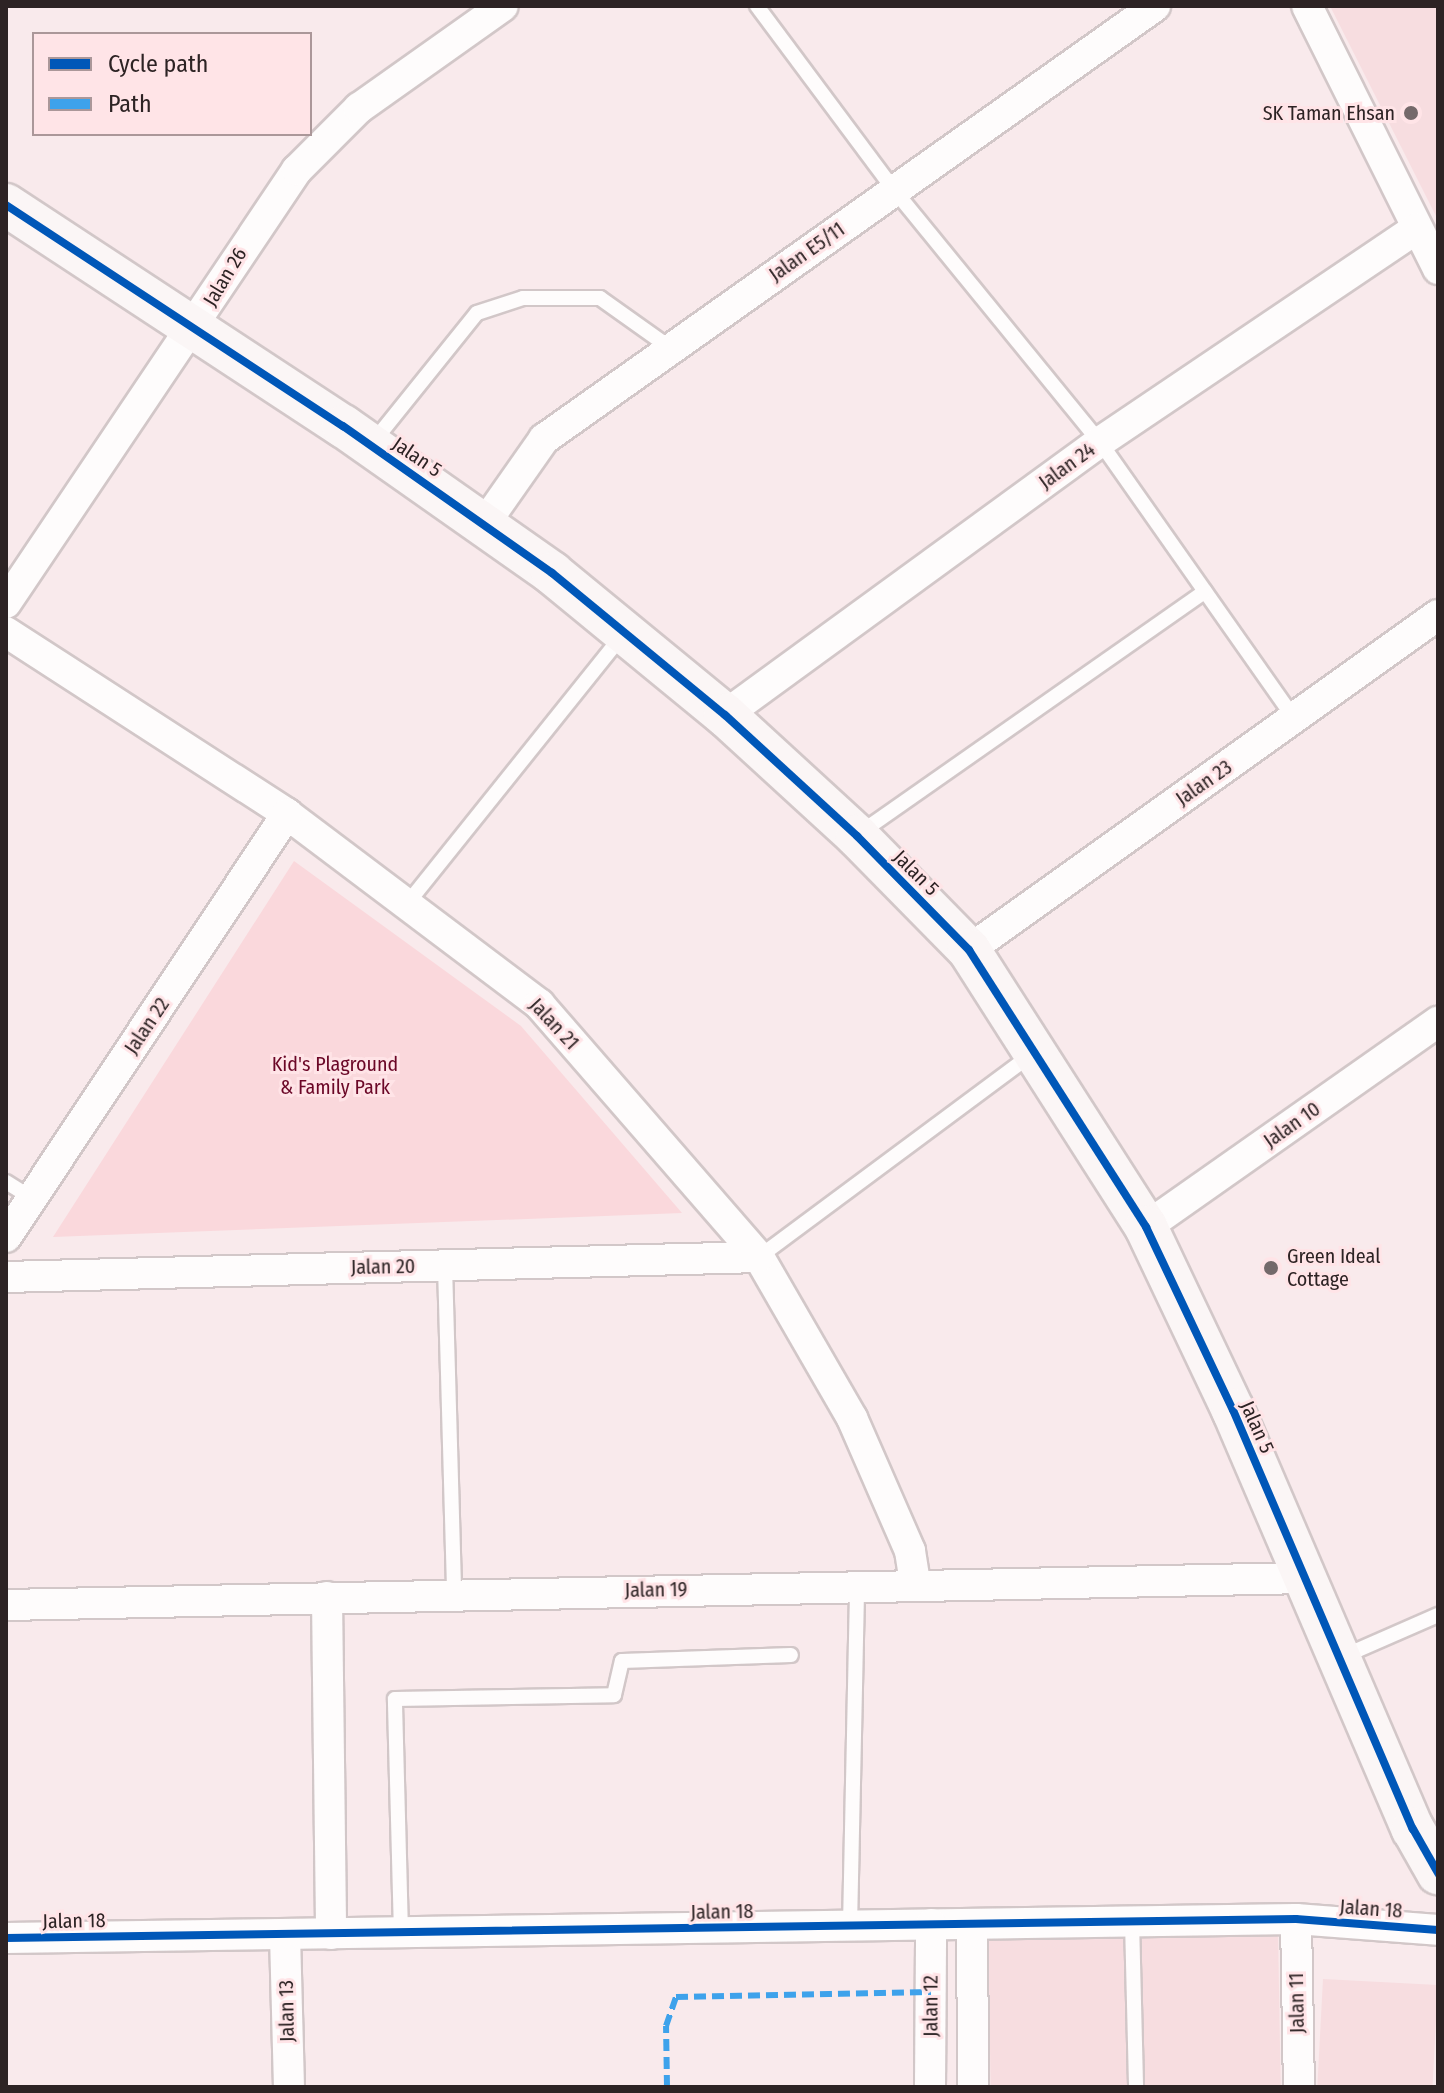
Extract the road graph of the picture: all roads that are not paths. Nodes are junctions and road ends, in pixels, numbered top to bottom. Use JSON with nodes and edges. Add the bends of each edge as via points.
{"nodes":[{"id":1,"x":503,"y":6,"type":"edge"},
{"id":2,"x":757,"y":6,"type":"edge"},
{"id":3,"x":1155,"y":6,"type":"edge"},
{"id":4,"x":1307,"y":6,"type":"edge"},
{"id":5,"x":895,"y":191,"type":"junction"},
{"id":6,"x":6,"y":205,"type":"edge"},
{"id":7,"x":1417,"y":228,"type":"junction"},
{"id":8,"x":1438,"y":269,"type":"edge"},
{"id":9,"x":194,"y":329,"type":"junction"},
{"id":10,"x":669,"y":347,"type":"junction"},
{"id":11,"x":1100,"y":442,"type":"junction"},
{"id":12,"x":371,"y":445,"type":"junction"},
{"id":13,"x":485,"y":523,"type":"junction"},
{"id":14,"x":1205,"y":591,"type":"junction"},
{"id":15,"x":6,"y":603,"type":"edge"},
{"id":16,"x":1438,"y":615,"type":"edge"},
{"id":17,"x":626,"y":631,"type":"junction"},
{"id":18,"x":6,"y":632,"type":"edge"},
{"id":19,"x":725,"y":715,"type":"junction"},
{"id":20,"x":1294,"y":718,"type":"junction"},
{"id":21,"x":287,"y":814,"type":"junction"},
{"id":22,"x":857,"y":836,"type":"junction"},
{"id":23,"x":407,"y":904,"type":"junction"},
{"id":24,"x":969,"y":950,"type":"junction"},
{"id":25,"x":1438,"y":1022,"type":"edge"},
{"id":26,"x":1035,"y":1052,"type":"junction"},
{"id":27,"x":6,"y":1182,"type":"edge"},
{"id":28,"x":32,"y":1198,"type":"junction"},
{"id":29,"x":1146,"y":1227,"type":"junction"},
{"id":30,"x":6,"y":1237,"type":"edge"},
{"id":31,"x":759,"y":1257,"type":"junction"},
{"id":32,"x":445,"y":1266,"type":"junction"},
{"id":33,"x":6,"y":1277,"type":"edge"},
{"id":34,"x":1305,"y":1578,"type":"junction"},
{"id":35,"x":915,"y":1584,"type":"junction"},
{"id":36,"x":857,"y":1585,"type":"junction"},
{"id":37,"x":454,"y":1595,"type":"junction"},
{"id":38,"x":327,"y":1597,"type":"junction"},
{"id":39,"x":6,"y":1605,"type":"edge"},
{"id":40,"x":1438,"y":1615,"type":"edge"},
{"id":41,"x":791,"y":1655,"type":"dead end"},
{"id":42,"x":1340,"y":1658,"type":"junction"},
{"id":43,"x":1438,"y":1873,"type":"edge"},
{"id":44,"x":1296,"y":1919,"type":"junction"},
{"id":45,"x":1132,"y":1921,"type":"junction"},
{"id":46,"x":931,"y":1924,"type":"junction"},
{"id":47,"x":972,"y":1924,"type":"junction"},
{"id":48,"x":850,"y":1926,"type":"junction"},
{"id":49,"x":1438,"y":1930,"type":"edge"},
{"id":50,"x":401,"y":1933,"type":"junction"},
{"id":51,"x":331,"y":1934,"type":"junction"},
{"id":52,"x":285,"y":1935,"type":"junction"},
{"id":53,"x":6,"y":1938,"type":"edge"},
{"id":54,"x":289,"y":2087,"type":"edge"},
{"id":55,"x":930,"y":2087,"type":"edge"},
{"id":56,"x":973,"y":2087,"type":"edge"},
{"id":57,"x":1136,"y":2087,"type":"edge"},
{"id":58,"x":1299,"y":2087,"type":"edge"}],
"edges":[{"from":1,"to":9,"type":"street","name":"Jalan 26","via":[[359,108],[297,170],[263,215]]},
{"from":2,"to":5,"type":"lane"},
{"from":3,"to":5,"type":"street","name":"Jalan E5/11"},
{"from":4,"to":7,"type":"street"},
{"from":5,"to":10,"type":"street","name":"Jalan E5/11"},
{"from":5,"to":11,"type":"lane"},
{"from":6,"to":9,"type":"street","name":"Jalan 5"},
{"from":7,"to":8,"type":"street"},
{"from":7,"to":11,"type":"street","name":"Jalan 24"},
{"from":9,"to":12,"type":"street","name":"Jalan 5"},
{"from":9,"to":15,"type":"street","name":"Jalan 26"},
{"from":10,"to":12,"type":"lane","via":[[600,298],[523,298],[477,313]]},
{"from":10,"to":13,"type":"street","name":"Jalan E5/11","via":[[544,439]]},
{"from":11,"to":14,"type":"lane"},
{"from":11,"to":19,"type":"street","name":"Jalan 24"},
{"from":12,"to":13,"type":"street","name":"Jalan 5"},
{"from":13,"to":17,"type":"street","name":"Jalan 5"},
{"from":14,"to":20,"type":"lane"},
{"from":14,"to":22,"type":"lane"},
{"from":16,"to":20,"type":"street","name":"Jalan 23"},
{"from":17,"to":19,"type":"street","name":"Jalan 5"},
{"from":17,"to":23,"type":"lane"},
{"from":18,"to":21,"type":"street","name":"Jalan 21"},
{"from":19,"to":22,"type":"street","name":"Jalan 5"},
{"from":20,"to":24,"type":"street","name":"Jalan 23"},
{"from":21,"to":23,"type":"street","name":"Jalan 21"},
{"from":21,"to":28,"type":"street","name":"Jalan 22"},
{"from":22,"to":24,"type":"street","name":"Jalan 5"},
{"from":23,"to":31,"type":"street","name":"Jalan 21","via":[[539,1004]]},
{"from":24,"to":26,"type":"street","name":"Jalan 5"},
{"from":25,"to":29,"type":"street","name":"Jalan 10"},
{"from":26,"to":29,"type":"street","name":"Jalan 5"},
{"from":26,"to":31,"type":"lane"},
{"from":27,"to":28,"type":"lane"},
{"from":28,"to":30,"type":"street","name":"Jalan 22"},
{"from":29,"to":34,"type":"street","name":"Jalan 5"},
{"from":31,"to":32,"type":"street","name":"Jalan 20"},
{"from":31,"to":35,"type":"street","name":"Jalan 21","via":[[852,1418],[910,1551]]},
{"from":32,"to":33,"type":"street","name":"Jalan 20"},
{"from":32,"to":37,"type":"lane"},
{"from":34,"to":35,"type":"street","name":"Jalan 19"},
{"from":34,"to":42,"type":"street","name":"Jalan 5"},
{"from":35,"to":36,"type":"street","name":"Jalan 19"},
{"from":36,"to":37,"type":"street","name":"Jalan 19"},
{"from":36,"to":48,"type":"lane"},
{"from":37,"to":38,"type":"street","name":"Jalan 19"},
{"from":38,"to":39,"type":"street","name":"Jalan 19"},
{"from":38,"to":51,"type":"street"},
{"from":40,"to":42,"type":"lane"},
{"from":41,"to":50,"type":"lane","via":[[622,1661],[614,1695],[395,1699]]},
{"from":42,"to":43,"type":"street","name":"Jalan 5","via":[[1413,1829]]},
{"from":44,"to":45,"type":"street","name":"Jalan 18"},
{"from":44,"to":49,"type":"street","name":"Jalan 18"},
{"from":44,"to":58,"type":"street","name":"Jalan 11"},
{"from":45,"to":47,"type":"street","name":"Jalan 18"},
{"from":45,"to":57,"type":"lane"},
{"from":46,"to":47,"type":"street","name":"Jalan 18"},
{"from":46,"to":48,"type":"street","name":"Jalan 18"},
{"from":46,"to":55,"type":"street","name":"Jalan 12"},
{"from":47,"to":56,"type":"street"},
{"from":48,"to":50,"type":"street","name":"Jalan 18"},
{"from":50,"to":51,"type":"street","name":"Jalan 18"},
{"from":51,"to":52,"type":"street","name":"Jalan 18"},
{"from":52,"to":53,"type":"street","name":"Jalan 18"},
{"from":52,"to":54,"type":"street","name":"Jalan 13"}]}
